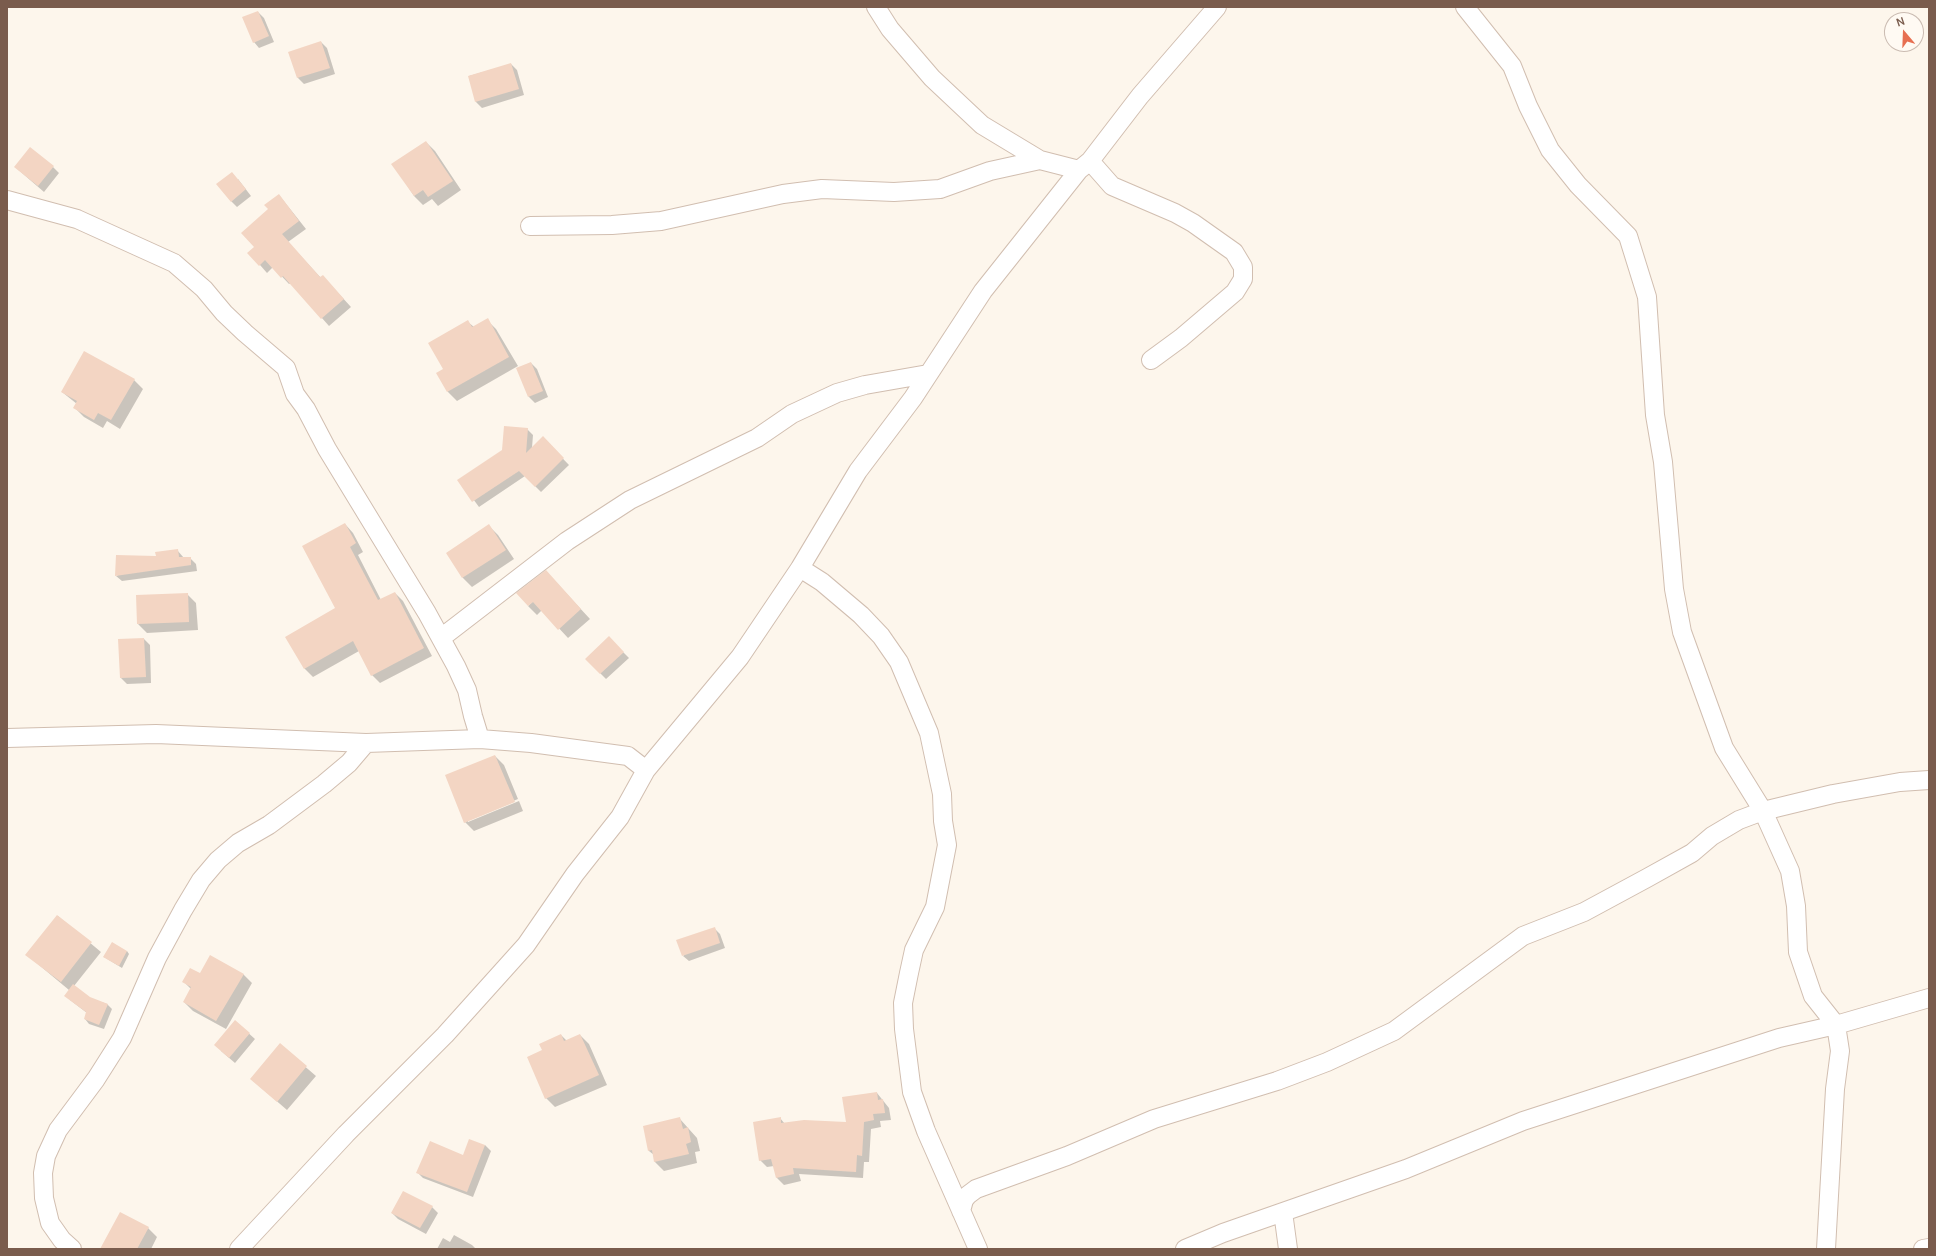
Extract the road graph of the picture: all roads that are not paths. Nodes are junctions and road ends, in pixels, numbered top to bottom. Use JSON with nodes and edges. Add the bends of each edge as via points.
{"nodes":[{"id":1,"x":876,"y":7,"type":"edge"},
{"id":2,"x":1217,"y":7,"type":"edge"},
{"id":3,"x":1465,"y":7,"type":"edge"},
{"id":4,"x":1040,"y":160,"type":"junction"},
{"id":5,"x":1085,"y":165,"type":"junction"},
{"id":6,"x":7,"y":200,"type":"edge"},
{"id":7,"x":530,"y":226,"type":"dead end"},
{"id":8,"x":1151,"y":360,"type":"dead end"},
{"id":9,"x":928,"y":374,"type":"junction"},
{"id":10,"x":800,"y":568,"type":"junction"},
{"id":11,"x":441,"y":638,"type":"junction"},
{"id":12,"x":7,"y":738,"type":"edge"},
{"id":13,"x":480,"y":739,"type":"junction"},
{"id":14,"x":366,"y":743,"type":"junction"},
{"id":15,"x":646,"y":770,"type":"junction"},
{"id":16,"x":1929,"y":780,"type":"edge"},
{"id":17,"x":1764,"y":811,"type":"junction"},
{"id":18,"x":1929,"y":998,"type":"edge"},
{"id":19,"x":1836,"y":1025,"type":"junction"},
{"id":20,"x":961,"y":1211,"type":"junction"},
{"id":21,"x":1284,"y":1212,"type":"junction"},
{"id":22,"x":1929,"y":1248,"type":"edge"},
{"id":23,"x":72,"y":1249,"type":"edge"},
{"id":24,"x":239,"y":1249,"type":"edge"},
{"id":25,"x":978,"y":1249,"type":"edge"},
{"id":26,"x":1185,"y":1249,"type":"edge"},
{"id":27,"x":1288,"y":1249,"type":"edge"},
{"id":28,"x":1826,"y":1249,"type":"edge"},
{"id":29,"x":1923,"y":1249,"type":"edge"}],
"edges":[{"from":1,"to":4,"type":"street","via":[[890,29],[932,78],[982,125]]},
{"from":2,"to":5,"type":"street","via":[[1140,96]]},
{"from":3,"to":17,"type":"street","via":[[1512,66],[1550,150],[1578,185],[1628,236],[1647,297],[1655,414],[1663,462],[1674,589],[1682,632],[1724,748]]},
{"from":4,"to":5,"type":"street"},
{"from":4,"to":7,"type":"street","via":[[990,171],[940,189],[894,192],[822,189],[783,194],[661,221],[612,225]]},
{"from":5,"to":8,"type":"street","via":[[1112,186],[1176,213],[1193,223],[1234,252],[1243,267],[1243,279],[1235,292]]},
{"from":5,"to":9,"type":"street","via":[[983,291]]},
{"from":6,"to":11,"type":"street","via":[[77,219],[174,263],[204,289],[245,333],[286,368],[295,394],[306,409],[327,450]]},
{"from":9,"to":10,"type":"street","via":[[858,471]]},
{"from":9,"to":11,"type":"street","via":[[865,385],[837,393],[792,414],[757,438],[630,500],[567,540]]},
{"from":10,"to":15,"type":"street","via":[[740,657]]},
{"from":10,"to":20,"type":"street","via":[[822,582],[881,636],[899,662],[929,733],[938,767],[947,845],[935,907],[914,950],[908,973],[903,1003],[904,1029],[912,1092]]},
{"from":11,"to":13,"type":"street","via":[[467,690]]},
{"from":12,"to":14,"type":"street","via":[[156,734]]},
{"from":13,"to":14,"type":"street"},
{"from":13,"to":15,"type":"street","via":[[628,756]]},
{"from":14,"to":23,"type":"street","via":[[349,763],[324,784],[238,843],[218,860],[201,880],[183,910],[122,1038],[58,1130],[46,1156],[43,1173],[44,1198],[50,1223]]},
{"from":15,"to":24,"type":"street","via":[[620,817],[575,874],[526,945],[446,1035],[346,1134]]},
{"from":16,"to":17,"type":"street","via":[[1869,786]]},
{"from":17,"to":19,"type":"street","via":[[1790,871],[1796,906],[1800,959],[1813,996]]},
{"from":17,"to":20,"type":"street","via":[[1739,820],[1712,836],[1692,853],[1584,912],[1523,936],[1394,1031],[1339,1057],[1277,1081],[1154,1119],[1067,1156],[976,1190],[964,1200]]},
{"from":18,"to":19,"type":"street"},
{"from":19,"to":21,"type":"street","via":[[1779,1038],[1522,1121],[1406,1169]]},
{"from":19,"to":28,"type":"street","via":[[1840,1051],[1835,1089]]},
{"from":20,"to":25,"type":"street"},
{"from":21,"to":26,"type":"street"},
{"from":21,"to":27,"type":"street"},
{"from":22,"to":29,"type":"street"}]}
